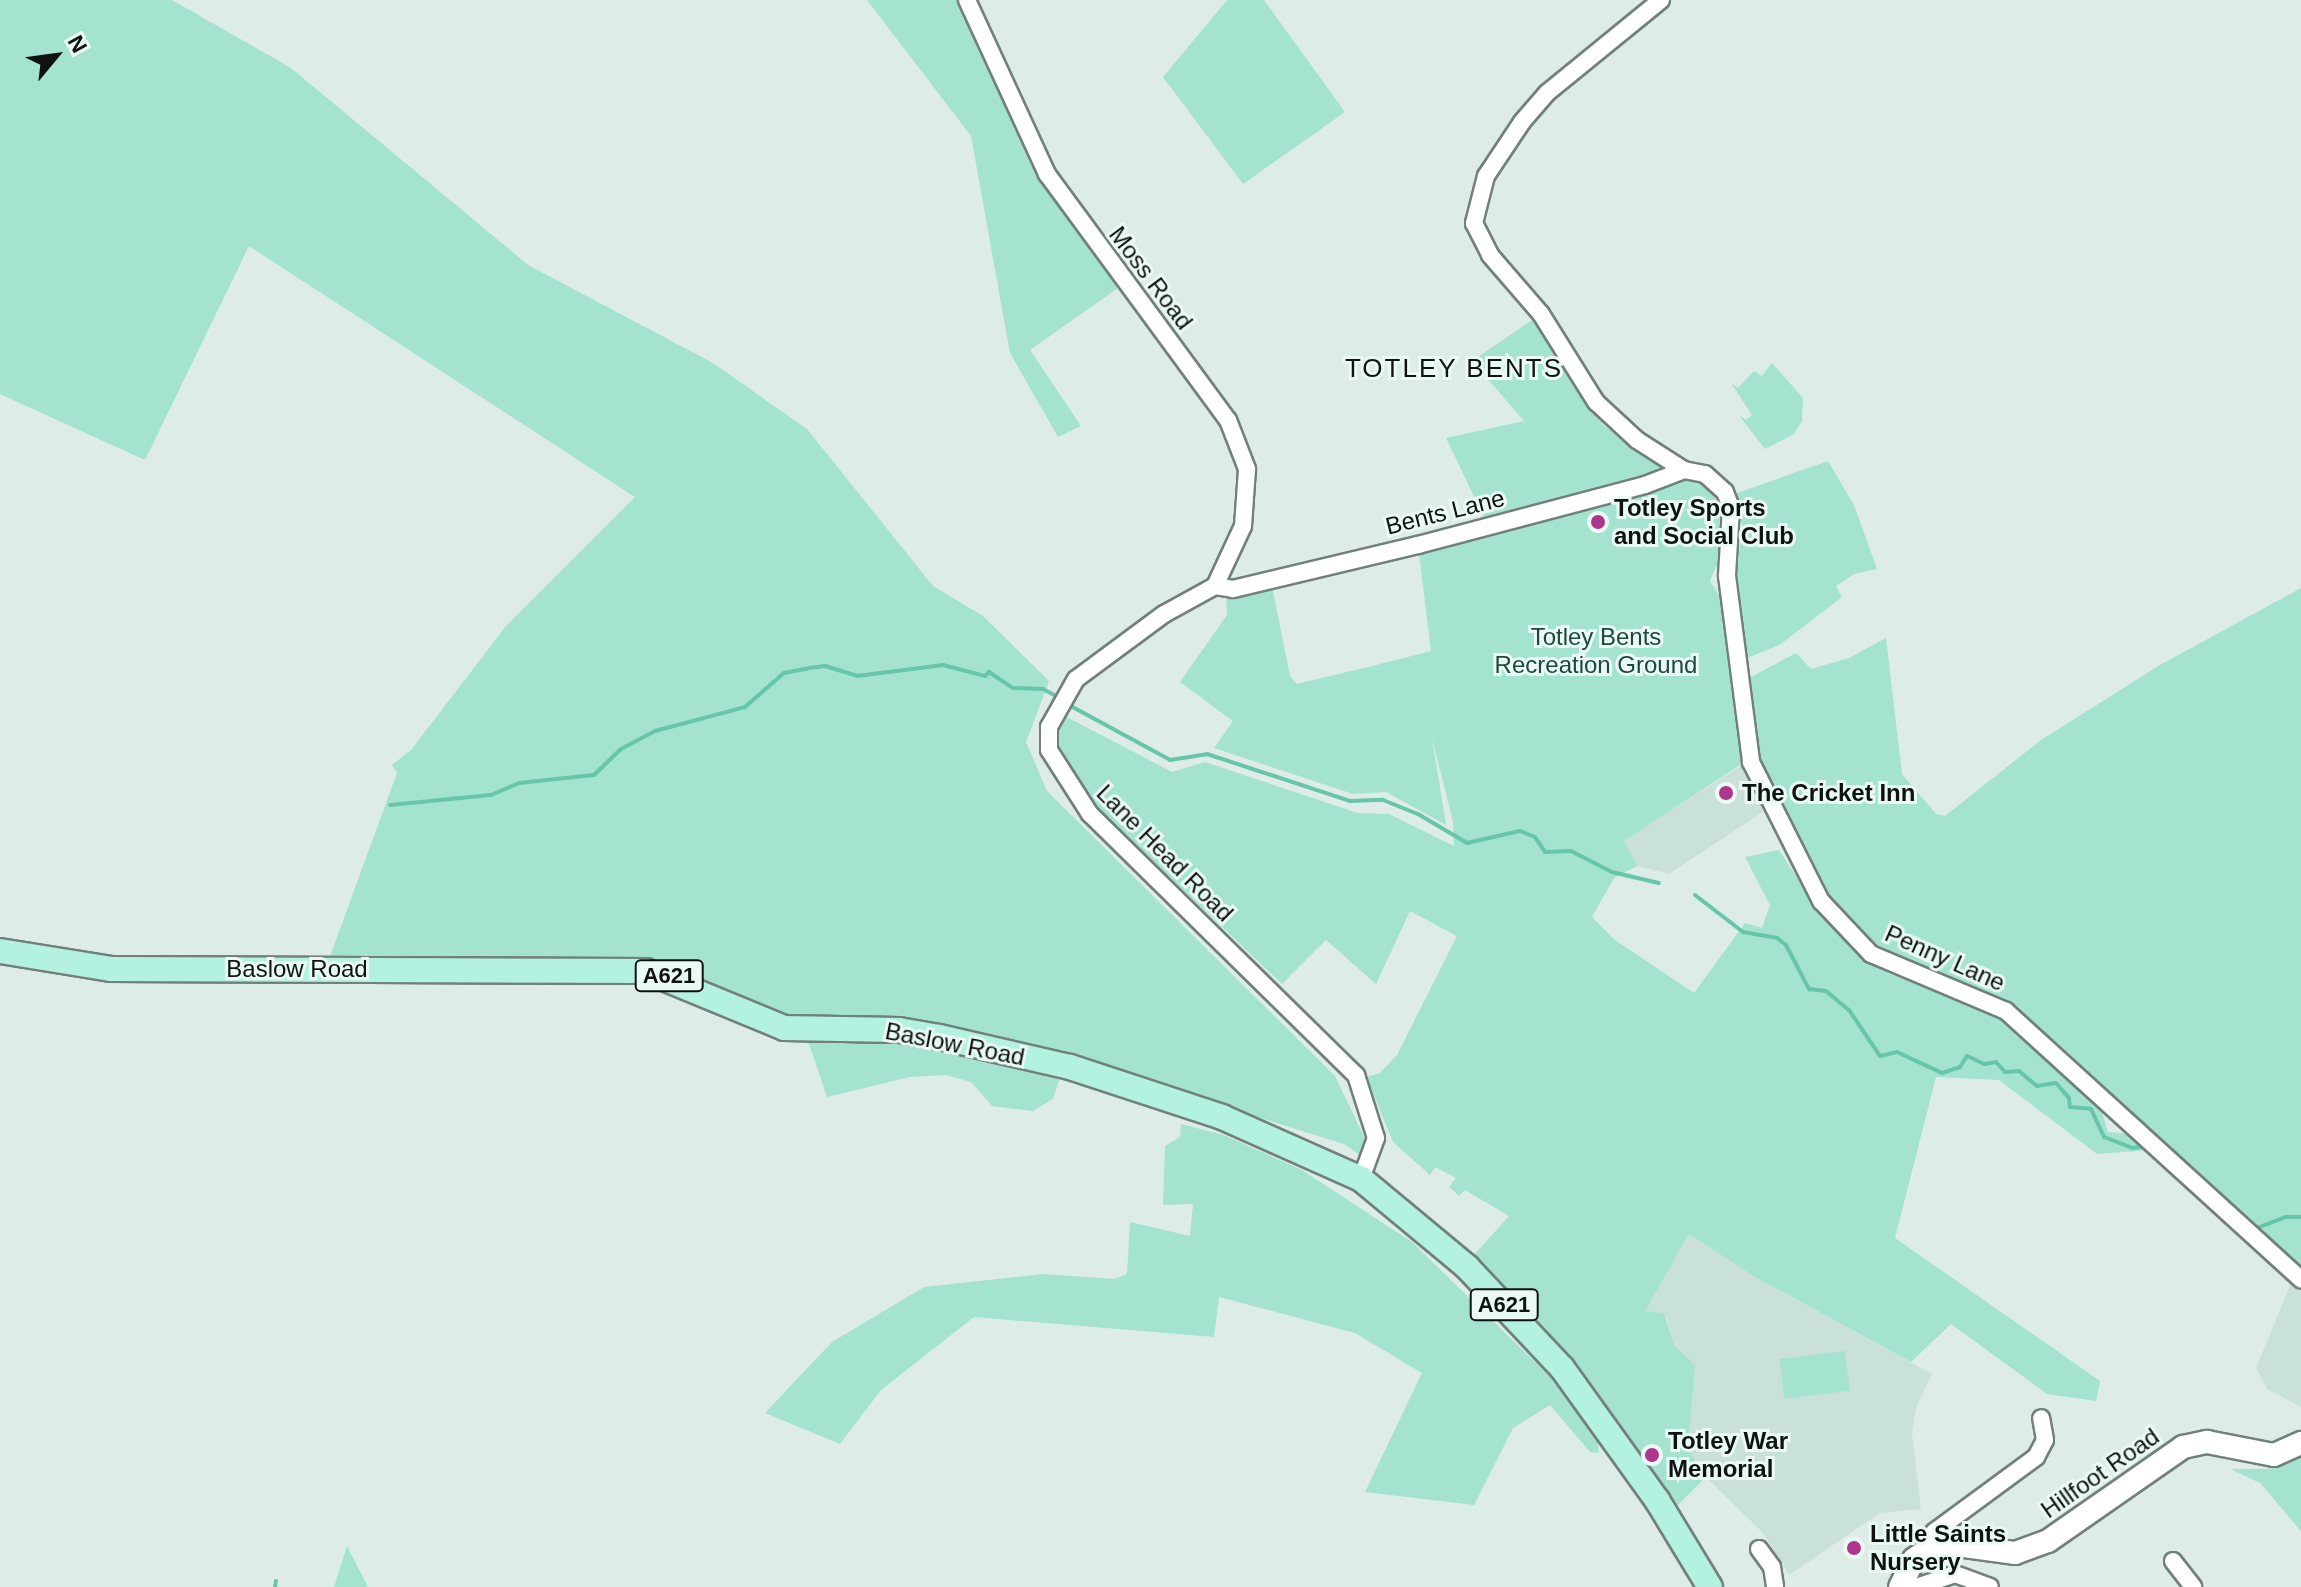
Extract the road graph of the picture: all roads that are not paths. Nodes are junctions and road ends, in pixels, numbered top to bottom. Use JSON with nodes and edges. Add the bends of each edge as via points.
{"nodes":[{"id":1,"x":967,"y":0,"type":"edge"},
{"id":2,"x":1661,"y":0,"type":"edge"},
{"id":3,"x":1684,"y":470,"type":"junction"},
{"id":4,"x":1215,"y":586,"type":"junction"},
{"id":5,"x":0,"y":951,"type":"edge"},
{"id":6,"x":1361,"y":1179,"type":"junction"},
{"id":7,"x":2301,"y":1279,"type":"edge"},
{"id":8,"x":2041,"y":1418,"type":"dead end"},
{"id":9,"x":2301,"y":1443,"type":"edge"},
{"id":10,"x":1759,"y":1549,"type":"dead end"},
{"id":11,"x":1924,"y":1552,"type":"junction"},
{"id":12,"x":2173,"y":1561,"type":"dead end"},
{"id":13,"x":1710,"y":1587,"type":"edge"},
{"id":14,"x":1775,"y":1587,"type":"edge"},
{"id":15,"x":1900,"y":1587,"type":"edge"},
{"id":16,"x":1916,"y":1587,"type":"edge"},
{"id":17,"x":1990,"y":1587,"type":"edge"},
{"id":18,"x":2193,"y":1587,"type":"edge"}],
"edges":[{"from":1,"to":4,"type":"street","name":"Moss Road","via":[[1067,207],[1238,439],[1247,469],[1243,526]]},
{"from":2,"to":3,"type":"street","name":"Penny Lane","via":[[1530,113],[1486,176],[1474,223],[1490,255],[1541,314],[1596,402],[1637,440]]},
{"from":3,"to":4,"type":"street","name":"Bents Lane","via":[[1418,545],[1233,589]]},
{"from":3,"to":7,"type":"street","name":"Penny Lane","via":[[1705,474],[1729,500],[1727,576],[1751,762],[1801,871],[1831,916],[1861,946],[1896,968],[2006,1011]]},
{"from":4,"to":6,"type":"street","name":"Lane Head Road","via":[[1164,614],[1062,699],[1049,727],[1049,750],[1090,814],[1356,1075],[1376,1138]]},
{"from":5,"to":6,"type":"main road","name":"Baslow Road","number":"A621","via":[[111,969],[646,971],[680,980],[784,1028],[899,1030],[1070,1067],[1222,1117]]},
{"from":6,"to":13,"type":"main road","name":"Baslow Road","number":"A621","via":[[1467,1267],[1562,1368],[1657,1500]]},
{"from":8,"to":11,"type":"street","via":[[2045,1440],[2036,1457],[1934,1532]]},
{"from":9,"to":11,"type":"street","name":"Hillfoot Road","via":[[2274,1455],[2193,1443],[2068,1531],[2030,1549],[2002,1553],[1950,1544]]},
{"from":10,"to":14,"type":"street","via":[[1772,1567]]},
{"from":11,"to":15,"type":"street"},
{"from":12,"to":18,"type":"street"},
{"from":16,"to":17,"type":"street","via":[[1955,1574]]}]}
